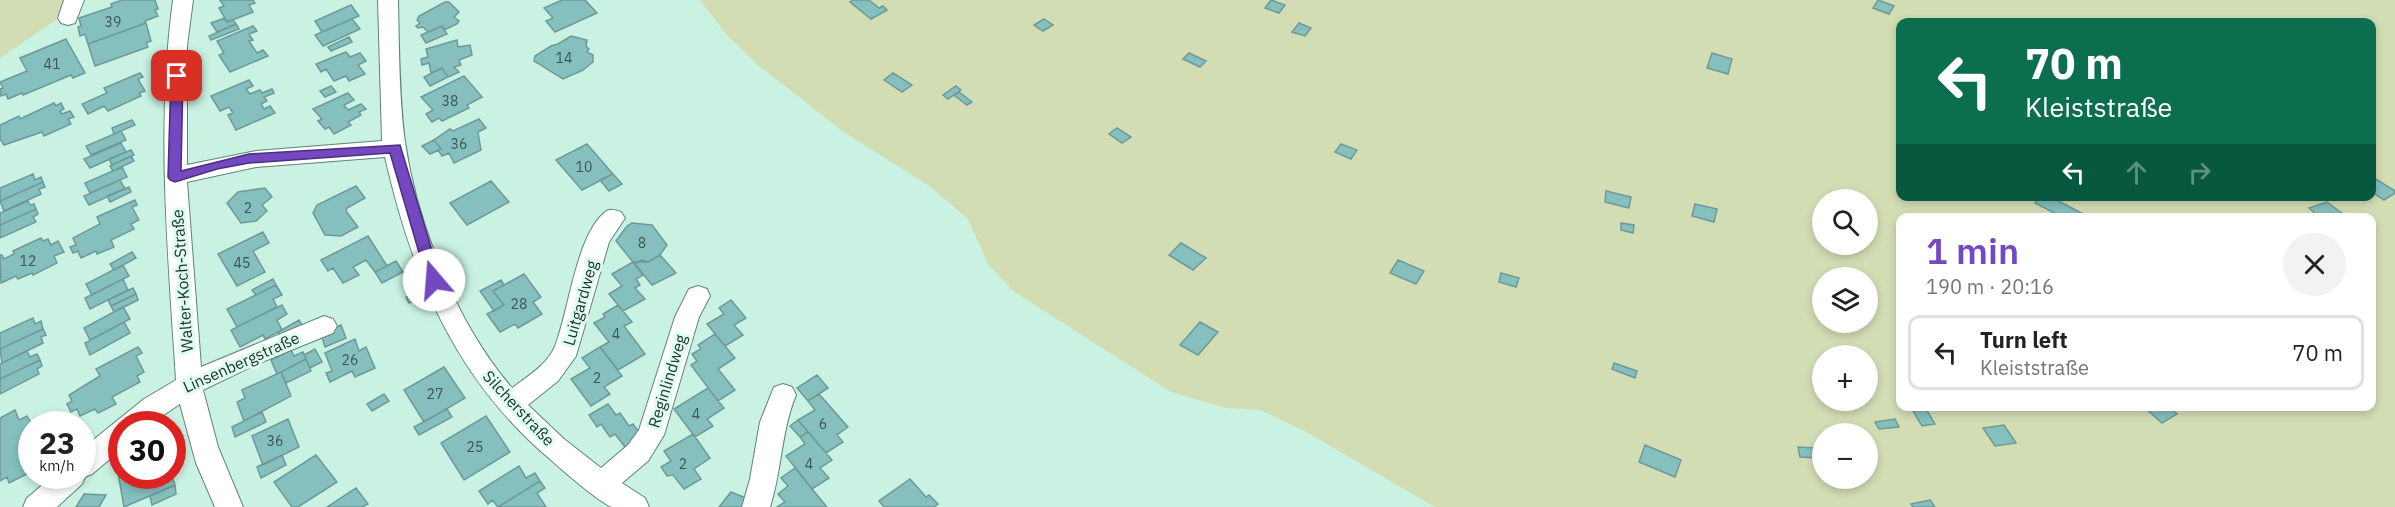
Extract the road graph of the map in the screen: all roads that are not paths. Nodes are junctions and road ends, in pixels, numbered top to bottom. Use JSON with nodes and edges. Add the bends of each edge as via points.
{"nodes":[{"id":1,"x":183,"y":0,"type":"edge"},
{"id":2,"x":388,"y":0,"type":"edge"},
{"id":3,"x":395,"y":148,"type":"junction"},
{"id":4,"x":175,"y":177,"type":"junction"},
{"id":5,"x":613,"y":218,"type":"dead end"},
{"id":6,"x":698,"y":296,"type":"dead end"},
{"id":7,"x":324,"y":326,"type":"dead end"},
{"id":8,"x":189,"y":383,"type":"junction"},
{"id":9,"x":783,"y":395,"type":"dead end"},
{"id":10,"x":510,"y":404,"type":"junction"},
{"id":11,"x":147,"y":411,"type":"edge"},
{"id":12,"x":108,"y":444,"type":"edge"},
{"id":13,"x":96,"y":454,"type":"edge"},
{"id":14,"x":600,"y":484,"type":"junction"},
{"id":15,"x":57,"y":489,"type":"edge"},
{"id":16,"x":37,"y":507,"type":"edge"},
{"id":17,"x":230,"y":507,"type":"edge"},
{"id":18,"x":635,"y":507,"type":"edge"},
{"id":19,"x":756,"y":507,"type":"edge"}],
"edges":[{"from":1,"to":4,"type":"street","name":"Walter-Koch-Straße","via":[[177,46]]},
{"from":2,"to":3,"type":"street","name":"Silcherstraße"},
{"from":3,"to":4,"type":"street","via":[[249,159]]},
{"from":3,"to":10,"type":"street","name":"Silcherstraße","via":[[434,280],[459,334]]},
{"from":4,"to":8,"type":"street","name":"Walter-Koch-Straße"},
{"from":5,"to":10,"type":"street","name":"Luitgardweg","via":[[598,240],[559,365]]},
{"from":6,"to":14,"type":"street","name":"Reginlindweg","via":[[687,317],[651,435],[638,453]]},
{"from":7,"to":8,"type":"street","name":"Linsenbergstraße"},
{"from":8,"to":11,"type":"street","name":"Linsenbergstraße"},
{"from":8,"to":17,"type":"street","name":"Walter-Koch-Straße","via":[[218,486]]},
{"from":9,"to":19,"type":"street"},
{"from":10,"to":14,"type":"street","name":"Silcherstraße","via":[[557,450]]},
{"from":12,"to":13,"type":"street"},
{"from":14,"to":18,"type":"street","name":"Silcherstraße"},
{"from":15,"to":16,"type":"street"}]}
